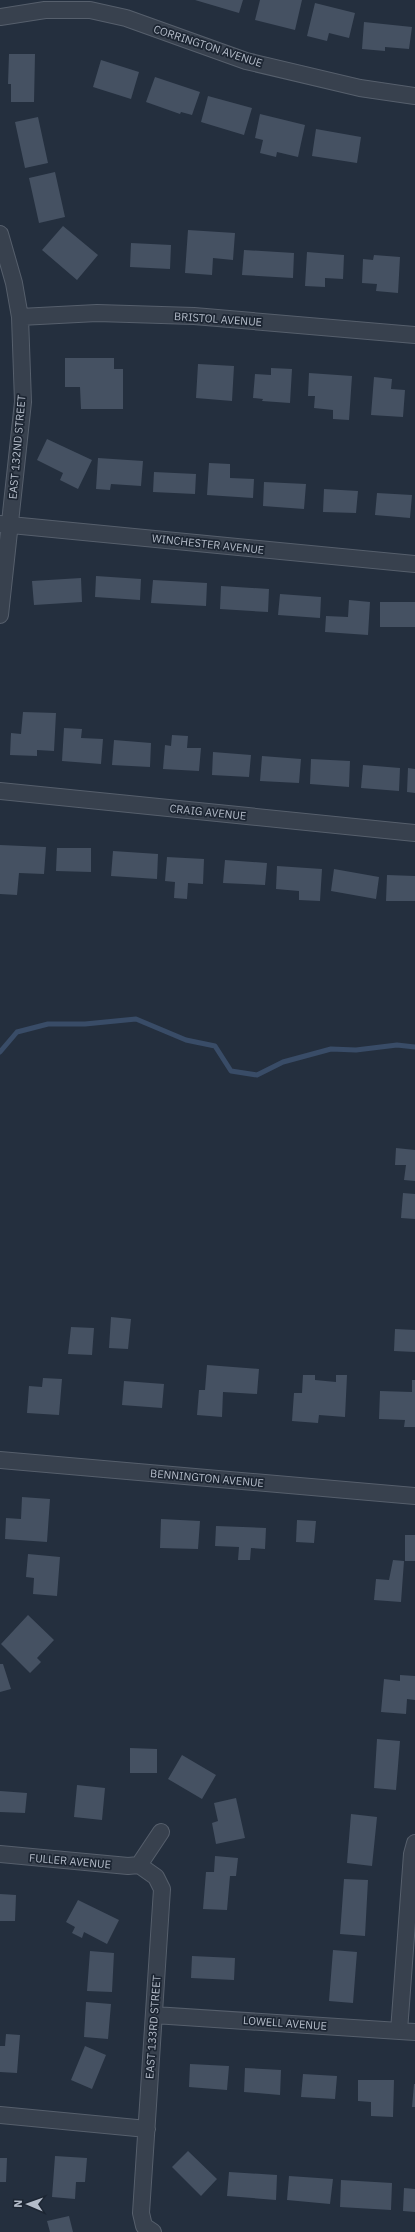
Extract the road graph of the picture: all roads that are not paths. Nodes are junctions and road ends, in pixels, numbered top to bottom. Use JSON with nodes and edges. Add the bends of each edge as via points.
{"nodes":[{"id":1,"x":0,"y":17,"type":"edge"},
{"id":2,"x":415,"y":96,"type":"edge"},
{"id":3,"x":0,"y":234,"type":"edge"},
{"id":4,"x":3,"y":262,"type":"edge"},
{"id":5,"x":20,"y":317,"type":"junction"},
{"id":6,"x":415,"y":335,"type":"edge"},
{"id":7,"x":5,"y":524,"type":"edge"},
{"id":8,"x":415,"y":564,"type":"edge"},
{"id":9,"x":0,"y":615,"type":"edge"},
{"id":10,"x":0,"y":791,"type":"edge"},
{"id":11,"x":415,"y":833,"type":"edge"},
{"id":12,"x":0,"y":1460,"type":"edge"},
{"id":13,"x":415,"y":1496,"type":"edge"},
{"id":14,"x":161,"y":1832,"type":"dead end"},
{"id":15,"x":415,"y":1843,"type":"edge"},
{"id":16,"x":0,"y":1854,"type":"edge"},
{"id":17,"x":139,"y":1864,"type":"junction"},
{"id":18,"x":154,"y":2015,"type":"junction"},
{"id":19,"x":407,"y":2032,"type":"edge"},
{"id":20,"x":0,"y":2115,"type":"edge"},
{"id":21,"x":147,"y":2128,"type":"junction"},
{"id":22,"x":153,"y":2232,"type":"edge"}],
"edges":[{"from":1,"to":2,"type":"street","name":"CORRINGTON AVENUE","via":[[45,10],[90,10],[126,18],[246,61],[360,88]]},
{"from":3,"to":4,"type":"street","name":"EAST 132ND STREET"},
{"from":4,"to":5,"type":"street","name":"EAST 132ND STREET","via":[[14,283]]},
{"from":5,"to":6,"type":"street","name":"BRISTOL AVENUE","via":[[97,313],[194,316]]},
{"from":5,"to":7,"type":"street","name":"EAST 132ND STREET","via":[[23,402]]},
{"from":7,"to":8,"type":"street","name":"WINCHESTER AVENUE"},
{"from":7,"to":9,"type":"street","name":"EAST 132ND STREET"},
{"from":10,"to":11,"type":"street","name":"CRAIG AVENUE"},
{"from":12,"to":13,"type":"street","name":"BENNINGTON AVENUE"},
{"from":14,"to":17,"type":"street"},
{"from":15,"to":19,"type":"street","via":[[412,1854]]},
{"from":16,"to":17,"type":"street","name":"FULLER AVENUE","via":[[128,1866]]},
{"from":17,"to":18,"type":"street","name":"EAST 133RD STREET","via":[[156,1877],[162,1889]]},
{"from":18,"to":19,"type":"street","name":"LOWELL AVENUE"},
{"from":18,"to":21,"type":"street","name":"EAST 133RD STREET"},
{"from":20,"to":21,"type":"street"},
{"from":21,"to":22,"type":"street","name":"EAST 133RD STREET","via":[[141,2213],[144,2226]]}]}
